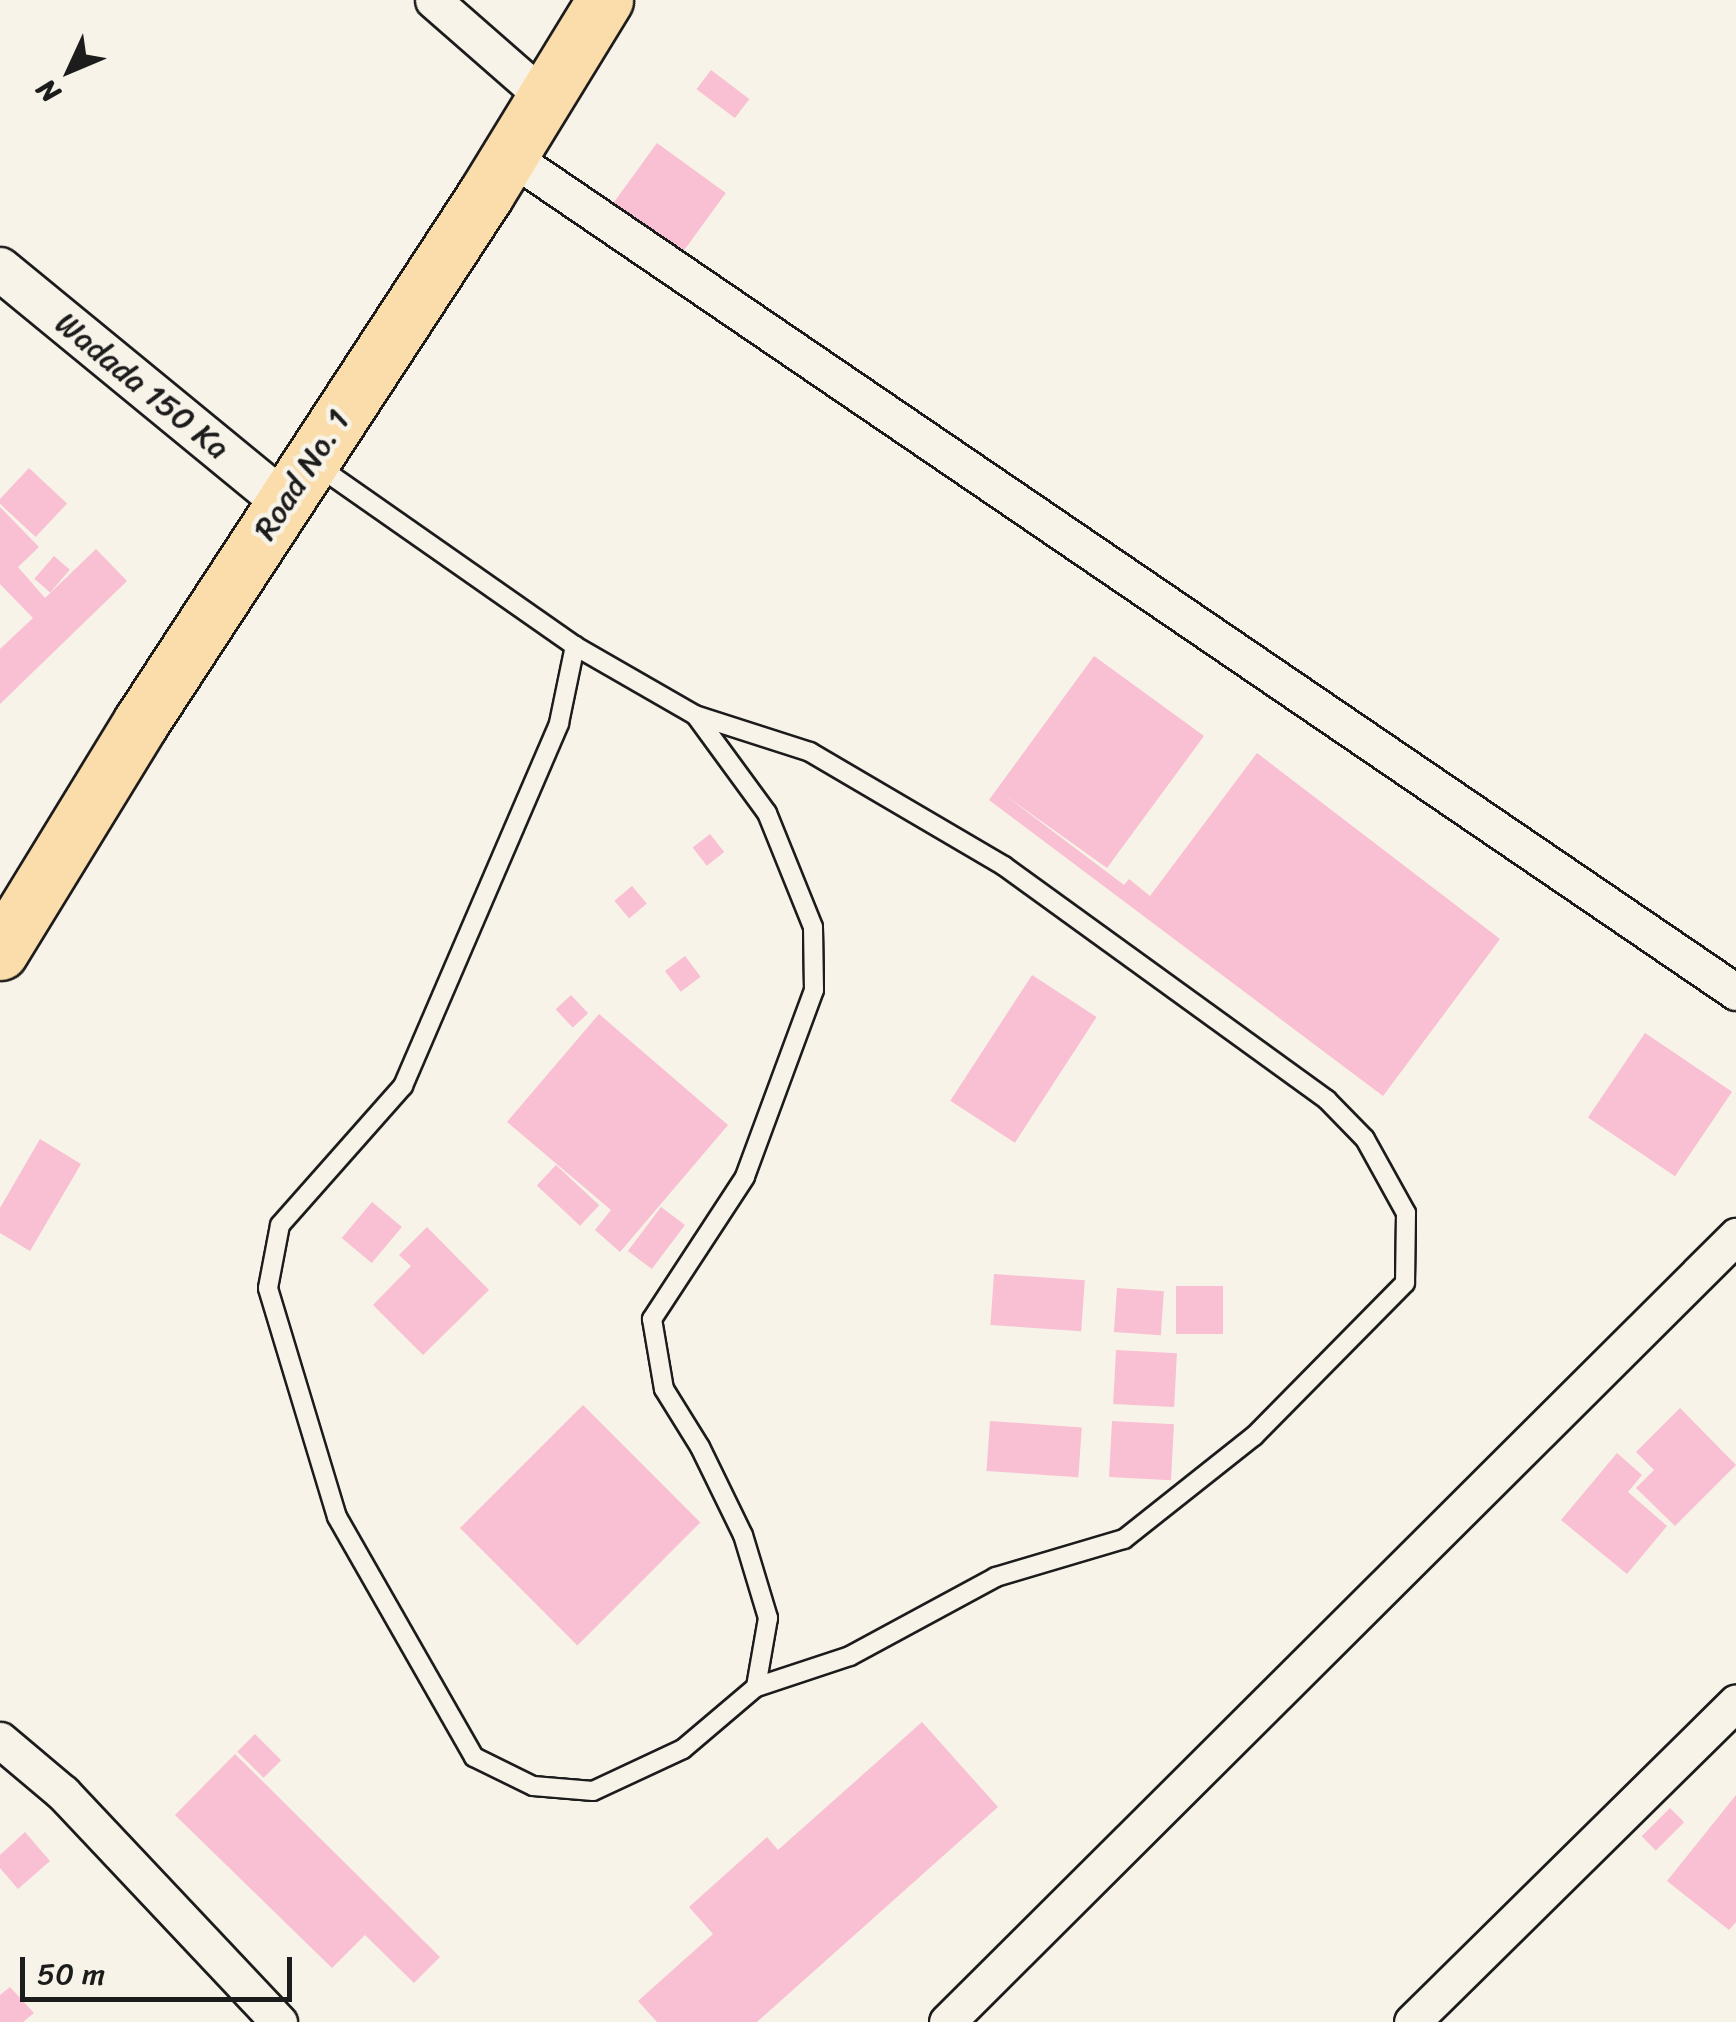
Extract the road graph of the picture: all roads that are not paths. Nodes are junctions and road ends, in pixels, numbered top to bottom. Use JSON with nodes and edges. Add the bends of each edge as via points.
{"nodes":[{"id":1,"x":433,"y":0,"type":"edge"},
{"id":2,"x":605,"y":0,"type":"edge"},
{"id":3,"x":546,"y":99,"type":"junction"},
{"id":4,"x":510,"y":156,"type":"junction"},
{"id":5,"x":0,"y":269,"type":"edge"},
{"id":6,"x":297,"y":481,"type":"junction"},
{"id":7,"x":575,"y":646,"type":"junction"},
{"id":8,"x":695,"y":715,"type":"junction"},
{"id":9,"x":0,"y":952,"type":"edge"},
{"id":10,"x":1736,"y":992,"type":"edge"},
{"id":11,"x":1736,"y":1236,"type":"edge"},
{"id":12,"x":756,"y":1688,"type":"junction"},
{"id":13,"x":1736,"y":1703,"type":"edge"},
{"id":14,"x":0,"y":1740,"type":"edge"},
{"id":15,"x":279,"y":2022,"type":"edge"},
{"id":16,"x":947,"y":2022,"type":"edge"},
{"id":17,"x":1412,"y":2022,"type":"edge"}],
"edges":[{"from":1,"to":3,"type":"street"},
{"from":2,"to":3,"type":"highway","name":"Road No. 1"},
{"from":3,"to":4,"type":"highway","name":"Road No. 1"},
{"from":4,"to":6,"type":"highway","name":"Road No. 1"},
{"from":4,"to":10,"type":"street"},
{"from":5,"to":6,"type":"street","name":"Wadada 150 Ka"},
{"from":6,"to":7,"type":"lane"},
{"from":6,"to":9,"type":"highway","name":"Road No. 1"},
{"from":7,"to":8,"type":"lane"},
{"from":7,"to":12,"type":"lane","via":[[559,724],[403,1086],[280,1225],[268,1288],[337,1517],[474,1757],[533,1786],[593,1791],[682,1749]]},
{"from":8,"to":12,"type":"lane","via":[[767,813],[813,927],[814,990],[745,1177],[652,1319],[664,1388],[743,1535],[768,1618]]},
{"from":8,"to":12,"type":"lane","via":[[810,752],[1004,866],[1328,1100],[1365,1139],[1406,1213],[1405,1283],[1254,1436],[1178,1500],[1124,1539],[996,1577],[850,1656]]},
{"from":11,"to":16,"type":"street"},
{"from":13,"to":17,"type":"street"},
{"from":14,"to":15,"type":"street","via":[[63,1793]]}]}
